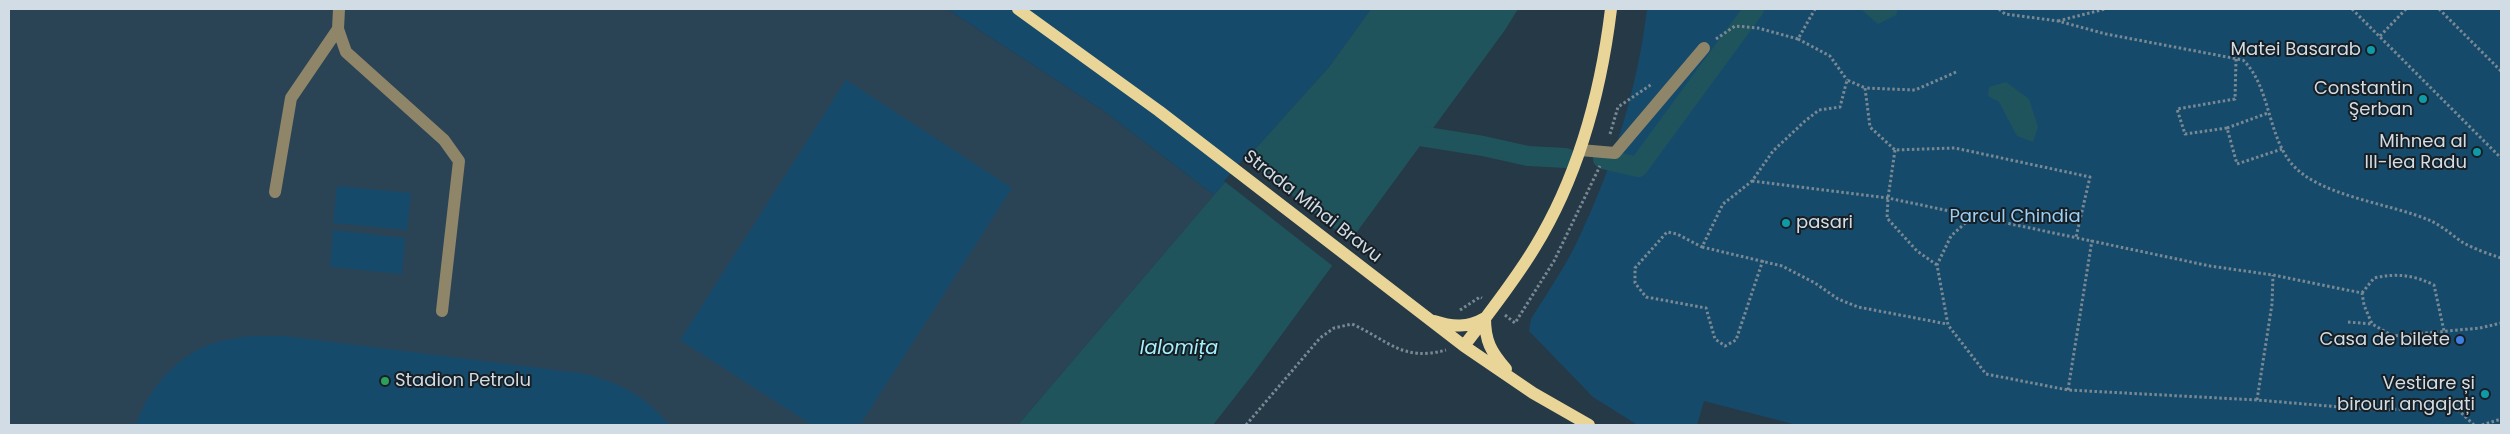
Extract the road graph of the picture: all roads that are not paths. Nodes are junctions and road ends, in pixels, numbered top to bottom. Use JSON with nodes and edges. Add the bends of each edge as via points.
{"nodes":[{"id":1,"x":339,"y":9,"type":"edge"},
{"id":2,"x":1018,"y":9,"type":"edge"},
{"id":3,"x":1611,"y":9,"type":"edge"},
{"id":4,"x":338,"y":29,"type":"junction"},
{"id":5,"x":1704,"y":48,"type":"dead end"},
{"id":6,"x":1580,"y":150,"type":"junction"},
{"id":7,"x":275,"y":192,"type":"dead end"},
{"id":8,"x":442,"y":311,"type":"dead end"},
{"id":9,"x":1485,"y":318,"type":"junction"},
{"id":10,"x":1428,"y":319,"type":"junction"},
{"id":11,"x":1464,"y":346,"type":"junction"},
{"id":12,"x":1524,"y":387,"type":"junction"},
{"id":13,"x":1590,"y":425,"type":"edge"}],
"edges":[{"from":1,"to":4,"type":"lane"},
{"from":2,"to":10,"type":"main road","name":"Strada Mihai Bravu","via":[[1159,111]]},
{"from":3,"to":6,"type":"main road","via":[[1597,93]]},
{"from":4,"to":7,"type":"lane","via":[[291,98]]},
{"from":4,"to":8,"type":"lane","via":[[346,52],[444,140],[459,161]]},
{"from":5,"to":6,"type":"lane","via":[[1615,153]]},
{"from":6,"to":9,"type":"main road","via":[[1540,239]]},
{"from":9,"to":10,"type":"main road","via":[[1456,326]]},
{"from":9,"to":11,"type":"main road"},
{"from":9,"to":12,"type":"main road","via":[[1489,348]]},
{"from":10,"to":11,"type":"main road","name":"Strada Mihai Bravu"},
{"from":11,"to":12,"type":"main road","name":"Strada Mihai Bravu"},
{"from":12,"to":13,"type":"main road","name":"Strada Mihai Bravu"}]}
